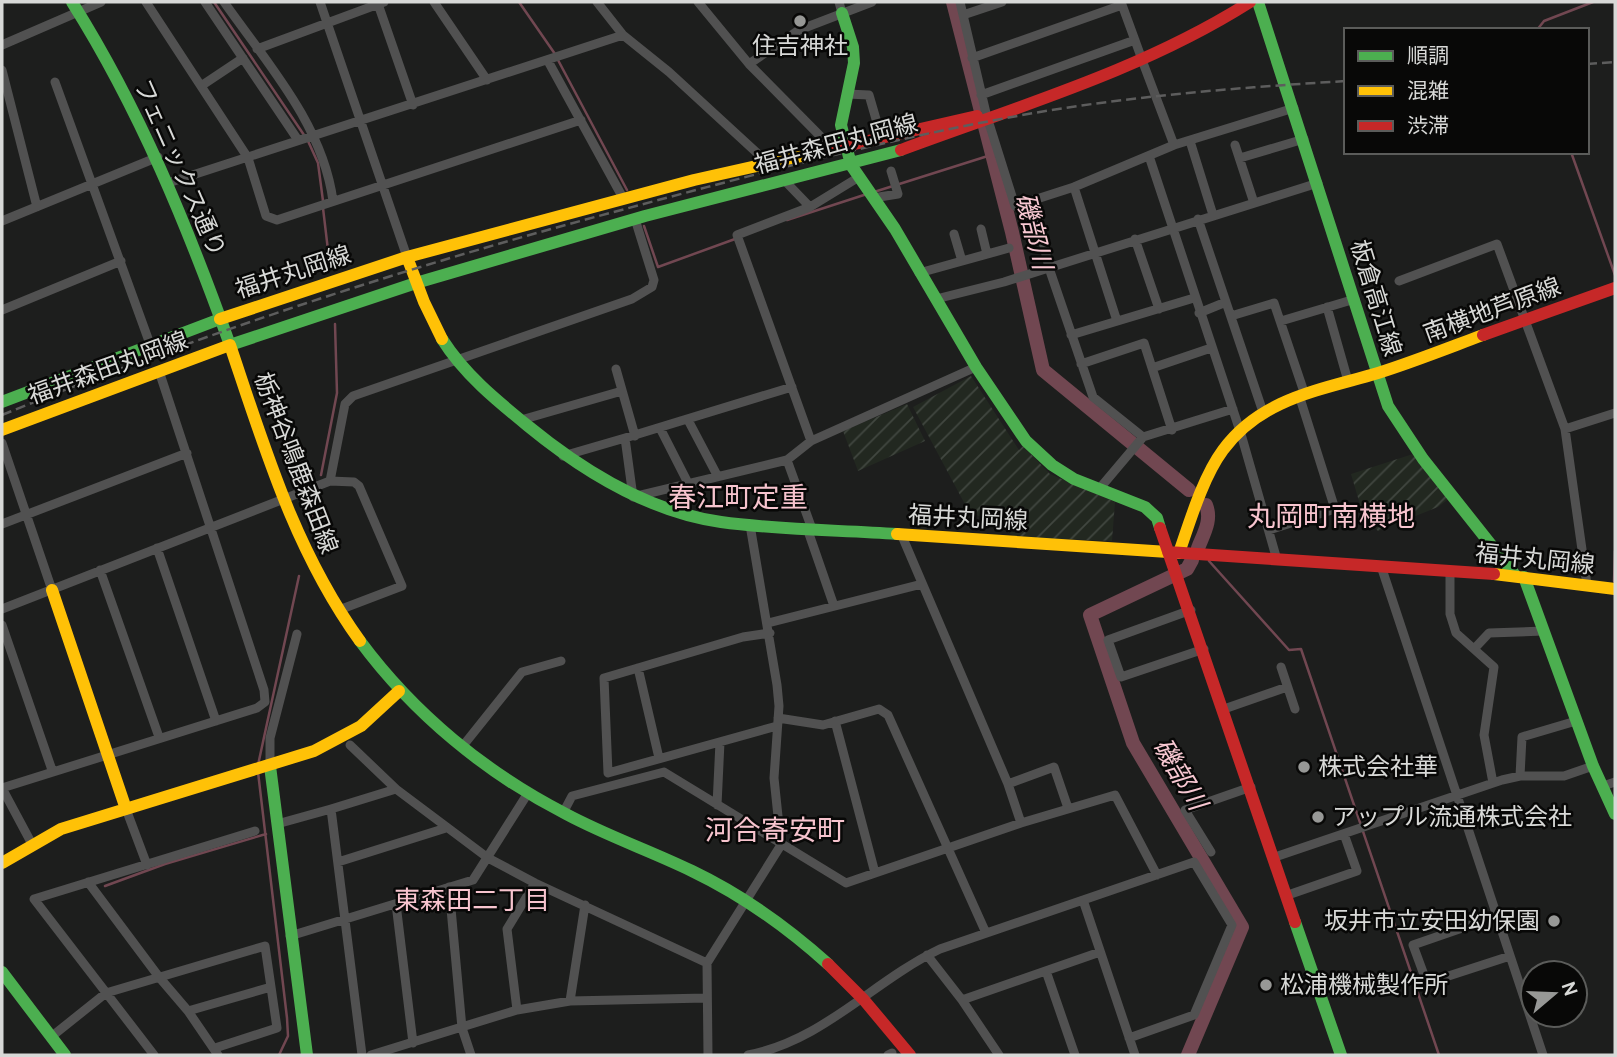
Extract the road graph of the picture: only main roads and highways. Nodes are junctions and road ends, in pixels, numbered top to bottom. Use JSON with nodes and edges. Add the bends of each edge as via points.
{"nodes":[{"id":1,"x":1244,"y":2,"type":"edge"},
{"id":2,"x":1250,"y":2,"type":"edge"},
{"id":3,"x":1258,"y":2,"type":"edge"},
{"id":4,"x":75,"y":6,"type":"edge"},
{"id":5,"x":841,"y":7,"type":"edge"},
{"id":6,"x":1141,"y":57,"type":"junction"},
{"id":7,"x":982,"y":118,"type":"junction"},
{"id":8,"x":845,"y":147,"type":"junction"},
{"id":9,"x":851,"y":165,"type":"junction"},
{"id":10,"x":407,"y":257,"type":"junction"},
{"id":11,"x":416,"y":283,"type":"junction"},
{"id":12,"x":1615,"y":288,"type":"edge"},
{"id":13,"x":220,"y":319,"type":"junction"},
{"id":14,"x":230,"y":345,"type":"junction"},
{"id":15,"x":1378,"y":373,"type":"junction"},
{"id":16,"x":2,"y":402,"type":"edge"},
{"id":17,"x":2,"y":430,"type":"edge"},
{"id":18,"x":1175,"y":553,"type":"junction"},
{"id":19,"x":1520,"y":576,"type":"junction"},
{"id":20,"x":1615,"y":589,"type":"edge"},
{"id":21,"x":52,"y":590,"type":"road end"},
{"id":22,"x":399,"y":691,"type":"junction"},
{"id":23,"x":262,"y":768,"type":"junction"},
{"id":24,"x":1609,"y":784,"type":"edge"},
{"id":25,"x":126,"y":809,"type":"junction"},
{"id":26,"x":1615,"y":814,"type":"edge"},
{"id":27,"x":2,"y":863,"type":"edge"},
{"id":28,"x":2,"y":972,"type":"edge"},
{"id":29,"x":65,"y":1055,"type":"edge"},
{"id":30,"x":307,"y":1055,"type":"edge"},
{"id":31,"x":910,"y":1055,"type":"edge"},
{"id":32,"x":1341,"y":1055,"type":"edge"}],
"edges":[{"from":1,"to":6,"type":"main road","name":"福井森田丸岡線"},
{"from":2,"to":6,"type":"main road","name":"福井森田丸岡線","via":[[1201,33]]},
{"from":3,"to":15,"type":"main road","name":"板倉高江線"},
{"from":4,"to":13,"type":"main road","name":"フェニックス通り","via":[[158,157]]},
{"from":5,"to":8,"type":"main road","via":[[854,63],[841,125]]},
{"from":6,"to":7,"type":"main road","name":"福井森田丸岡線"},
{"from":7,"to":8,"type":"main road","name":"福井森田丸岡線"},
{"from":7,"to":9,"type":"main road","name":"福井森田丸岡線"},
{"from":8,"to":9,"type":"main road"},
{"from":8,"to":10,"type":"main road","name":"福井森田丸岡線","via":[[623,198]]},
{"from":9,"to":11,"type":"main road","name":"福井森田丸岡線","via":[[635,219]]},
{"from":9,"to":18,"type":"main road","via":[[1026,441],[1074,479],[1153,513]]},
{"from":10,"to":11,"type":"main road","name":"福井丸岡線"},
{"from":10,"to":13,"type":"main road","name":"福井丸岡線"},
{"from":11,"to":14,"type":"main road","name":"福井丸岡線"},
{"from":11,"to":18,"type":"main road","name":"福井丸岡線","via":[[432,321],[457,360],[563,456],[633,496],[695,516],[750,526]]},
{"from":12,"to":15,"type":"main road","name":"南横地芦原線"},
{"from":13,"to":14,"type":"main road","name":"福井丸岡線"},
{"from":13,"to":16,"type":"main road","name":"福井森田丸岡線"},
{"from":14,"to":17,"type":"main road","name":"福井森田丸岡線"},
{"from":14,"to":22,"type":"main road","name":"栃神谷鳴鹿森田線","via":[[308,558],[362,647]]},
{"from":15,"to":18,"type":"main road","name":"南横地芦原線","via":[[1302,394],[1263,412],[1223,450]]},
{"from":15,"to":19,"type":"main road","name":"板倉高江線","via":[[1396,423]]},
{"from":18,"to":19,"type":"main road","name":"福井丸岡線"},
{"from":18,"to":32,"type":"main road"},
{"from":19,"to":20,"type":"main road","name":"福井丸岡線"},
{"from":19,"to":24,"type":"main road","name":"板倉高江線","via":[[1594,766]]},
{"from":21,"to":25,"type":"main road"},
{"from":22,"to":23,"type":"main road","via":[[362,726],[339,739]]},
{"from":22,"to":31,"type":"main road","name":"栃神谷鳴鹿森田線","via":[[462,747],[528,793],[745,901],[815,952],[862,997]]},
{"from":23,"to":25,"type":"main road"},
{"from":23,"to":30,"type":"main road","via":[[277,824]]},
{"from":24,"to":26,"type":"main road","name":"板倉高江線"},
{"from":25,"to":27,"type":"main road","via":[[61,829]]},
{"from":28,"to":29,"type":"main road"}]}
